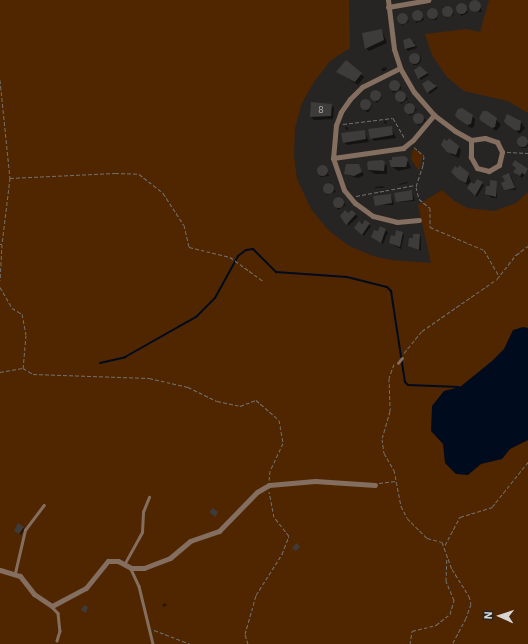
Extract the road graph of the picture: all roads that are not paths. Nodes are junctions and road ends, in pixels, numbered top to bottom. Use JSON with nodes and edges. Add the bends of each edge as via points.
{"nodes":[{"id":1,"x":388,"y":0,"type":"edge"},
{"id":2,"x":428,"y":0,"type":"edge"},
{"id":3,"x":388,"y":7,"type":"junction"},
{"id":4,"x":400,"y":68,"type":"junction"},
{"id":5,"x":434,"y":114,"type":"junction"},
{"id":6,"x":471,"y":140,"type":"junction"},
{"id":7,"x":333,"y":158,"type":"junction"},
{"id":8,"x":419,"y":220,"type":"dead end"},
{"id":9,"x":402,"y":357,"type":"road end"},
{"id":10,"x":397,"y":362,"type":"road end"},
{"id":11,"x":375,"y":485,"type":"road end"},
{"id":12,"x":149,"y":496,"type":"dead end"},
{"id":13,"x":44,"y":505,"type":"dead end"},
{"id":14,"x":125,"y":563,"type":"junction"},
{"id":15,"x":131,"y":568,"type":"junction"},
{"id":16,"x":0,"y":570,"type":"edge"},
{"id":17,"x":15,"y":573,"type":"junction"},
{"id":18,"x":52,"y":606,"type":"junction"},
{"id":19,"x":57,"y":641,"type":"dead end"},
{"id":20,"x":153,"y":644,"type":"edge"}],
"edges":[{"from":1,"to":3,"type":"street"},
{"from":2,"to":3,"type":"street"},
{"from":3,"to":4,"type":"street","via":[[394,49]]},
{"from":4,"to":5,"type":"street","via":[[414,92]]},
{"from":4,"to":7,"type":"street","via":[[362,87],[341,112],[332,144]]},
{"from":5,"to":6,"type":"street"},
{"from":5,"to":7,"type":"street","via":[[408,145]]},
{"from":6,"to":6,"type":"street","via":[[477,137],[497,142],[502,159],[494,169],[489,171],[477,168],[471,157]]},
{"from":7,"to":8,"type":"street","via":[[337,175],[352,199],[373,216],[397,222]]},
{"from":9,"to":10,"type":"lane"},
{"from":11,"to":15,"type":"street","via":[[315,481],[269,485],[257,492],[219,531],[190,541],[159,564]]},
{"from":12,"to":14,"type":"lane","via":[[143,512],[142,532]]},
{"from":13,"to":17,"type":"lane","via":[[25,530]]},
{"from":14,"to":15,"type":"street"},
{"from":14,"to":18,"type":"street","via":[[108,561],[86,588]]},
{"from":15,"to":20,"type":"lane","via":[[139,586]]},
{"from":16,"to":17,"type":"street"},
{"from":17,"to":18,"type":"street","via":[[23,578],[34,594]]},
{"from":18,"to":19,"type":"lane","via":[[58,613],[60,631]]}]}
